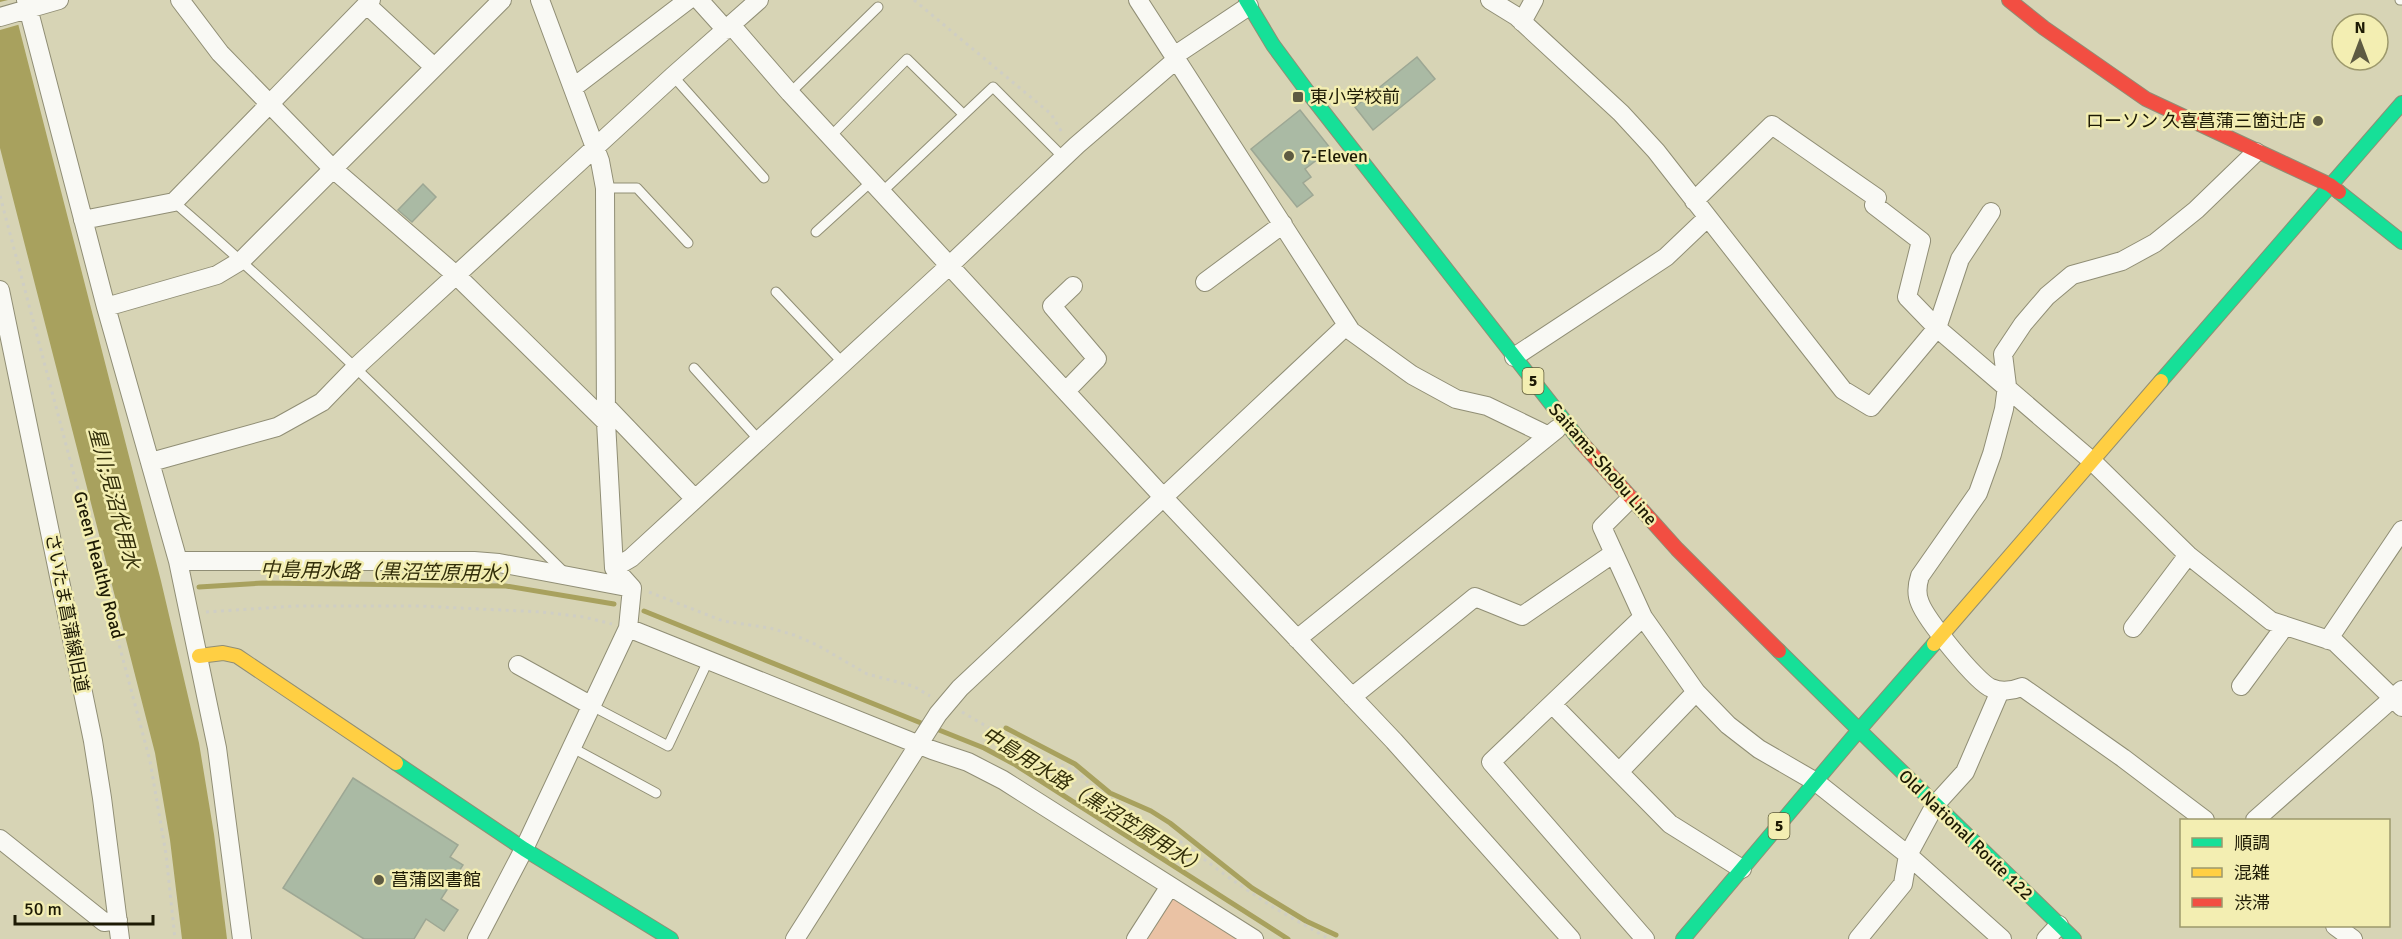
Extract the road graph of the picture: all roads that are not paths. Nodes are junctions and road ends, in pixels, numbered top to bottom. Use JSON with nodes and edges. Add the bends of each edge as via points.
{"nodes":[{"id":1,"x":59,"y":0,"type":"edge"},
{"id":2,"x":180,"y":0,"type":"edge"},
{"id":3,"x":502,"y":0,"type":"edge"},
{"id":4,"x":540,"y":0,"type":"edge"},
{"id":5,"x":688,"y":0,"type":"edge"},
{"id":6,"x":699,"y":0,"type":"edge"},
{"id":7,"x":759,"y":0,"type":"edge"},
{"id":8,"x":1138,"y":0,"type":"edge"},
{"id":9,"x":1490,"y":0,"type":"edge"},
{"id":10,"x":1534,"y":0,"type":"edge"},
{"id":11,"x":2009,"y":0,"type":"edge"},
{"id":12,"x":369,"y":2,"type":"edge"},
{"id":13,"x":1247,"y":3,"type":"edge"},
{"id":14,"x":24,"y":7,"type":"edge"},
{"id":15,"x":879,"y":7,"type":"dead end"},
{"id":16,"x":0,"y":17,"type":"edge"},
{"id":17,"x":1522,"y":21,"type":"junction"},
{"id":18,"x":729,"y":28,"type":"junction"},
{"id":19,"x":1175,"y":57,"type":"junction"},
{"id":20,"x":434,"y":67,"type":"junction"},
{"id":21,"x":673,"y":76,"type":"junction"},
{"id":22,"x":574,"y":87,"type":"junction"},
{"id":23,"x":790,"y":93,"type":"junction"},
{"id":24,"x":2402,"y":103,"type":"edge"},
{"id":25,"x":269,"y":104,"type":"junction"},
{"id":26,"x":963,"y":114,"type":"junction"},
{"id":27,"x":830,"y":136,"type":"junction"},
{"id":28,"x":595,"y":148,"type":"junction"},
{"id":29,"x":2256,"y":152,"type":"junction"},
{"id":30,"x":1064,"y":158,"type":"junction"},
{"id":31,"x":333,"y":168,"type":"junction"},
{"id":32,"x":764,"y":178,"type":"dead end"},
{"id":33,"x":2331,"y":185,"type":"junction"},
{"id":34,"x":877,"y":187,"type":"junction"},
{"id":35,"x":605,"y":188,"type":"junction"},
{"id":36,"x":1694,"y":201,"type":"junction"},
{"id":37,"x":174,"y":202,"type":"junction"},
{"id":38,"x":1991,"y":212,"type":"dead end"},
{"id":39,"x":1707,"y":218,"type":"junction"},
{"id":40,"x":83,"y":220,"type":"junction"},
{"id":41,"x":1283,"y":224,"type":"junction"},
{"id":42,"x":816,"y":232,"type":"dead end"},
{"id":43,"x":2402,"y":242,"type":"edge"},
{"id":44,"x":688,"y":243,"type":"dead end"},
{"id":45,"x":242,"y":260,"type":"junction"},
{"id":46,"x":950,"y":265,"type":"junction"},
{"id":47,"x":457,"y":276,"type":"junction"},
{"id":48,"x":1205,"y":282,"type":"dead end"},
{"id":49,"x":1073,"y":286,"type":"dead end"},
{"id":50,"x":0,"y":290,"type":"edge"},
{"id":51,"x":776,"y":292,"type":"dead end"},
{"id":52,"x":106,"y":308,"type":"junction"},
{"id":53,"x":1347,"y":325,"type":"junction"},
{"id":54,"x":1937,"y":328,"type":"junction"},
{"id":55,"x":1514,"y":357,"type":"junction"},
{"id":56,"x":843,"y":363,"type":"junction"},
{"id":57,"x":356,"y":368,"type":"junction"},
{"id":58,"x":694,"y":368,"type":"dead end"},
{"id":59,"x":2007,"y":386,"type":"junction"},
{"id":60,"x":1066,"y":391,"type":"junction"},
{"id":61,"x":606,"y":414,"type":"junction"},
{"id":62,"x":1566,"y":423,"type":"junction"},
{"id":63,"x":1547,"y":435,"type":"junction"},
{"id":64,"x":759,"y":440,"type":"junction"},
{"id":65,"x":2092,"y":461,"type":"junction"},
{"id":66,"x":151,"y":462,"type":"junction"},
{"id":67,"x":1164,"y":498,"type":"junction"},
{"id":68,"x":695,"y":499,"type":"junction"},
{"id":69,"x":1630,"y":499,"type":"junction"},
{"id":70,"x":2402,"y":530,"type":"edge"},
{"id":71,"x":1614,"y":553,"type":"junction"},
{"id":72,"x":2188,"y":555,"type":"junction"},
{"id":73,"x":178,"y":561,"type":"junction"},
{"id":74,"x":614,"y":568,"type":"junction"},
{"id":75,"x":570,"y":578,"type":"junction"},
{"id":76,"x":632,"y":591,"type":"junction"},
{"id":77,"x":1643,"y":617,"type":"junction"},
{"id":78,"x":629,"y":624,"type":"junction"},
{"id":79,"x":2285,"y":626,"type":"junction"},
{"id":80,"x":2133,"y":628,"type":"dead end"},
{"id":81,"x":1941,"y":637,"type":"junction"},
{"id":82,"x":1297,"y":639,"type":"junction"},
{"id":83,"x":2328,"y":640,"type":"junction"},
{"id":84,"x":199,"y":656,"type":"junction"},
{"id":85,"x":708,"y":661,"type":"junction"},
{"id":86,"x":518,"y":665,"type":"dead end"},
{"id":87,"x":2241,"y":686,"type":"dead end"},
{"id":88,"x":2000,"y":691,"type":"junction"},
{"id":89,"x":1696,"y":692,"type":"junction"},
{"id":90,"x":1352,"y":697,"type":"junction"},
{"id":91,"x":2399,"y":699,"type":"edge"},
{"id":92,"x":1552,"y":704,"type":"junction"},
{"id":93,"x":592,"y":706,"type":"junction"},
{"id":94,"x":1859,"y":730,"type":"junction"},
{"id":95,"x":922,"y":741,"type":"junction"},
{"id":96,"x":571,"y":747,"type":"junction"},
{"id":97,"x":1619,"y":772,"type":"junction"},
{"id":98,"x":1816,"y":782,"type":"junction"},
{"id":99,"x":656,"y":793,"type":"dead end"},
{"id":100,"x":1935,"y":805,"type":"junction"},
{"id":101,"x":2204,"y":819,"type":"edge"},
{"id":102,"x":2256,"y":819,"type":"edge"},
{"id":103,"x":2,"y":846,"type":"edge"},
{"id":104,"x":524,"y":849,"type":"junction"},
{"id":105,"x":1908,"y":855,"type":"junction"},
{"id":106,"x":1742,"y":869,"type":"junction"},
{"id":107,"x":1170,"y":886,"type":"junction"},
{"id":108,"x":118,"y":920,"type":"junction"},
{"id":109,"x":2059,"y":925,"type":"junction"},
{"id":110,"x":2336,"y":927,"type":"edge"},
{"id":111,"x":120,"y":939,"type":"edge"},
{"id":112,"x":242,"y":939,"type":"edge"},
{"id":113,"x":477,"y":939,"type":"edge"},
{"id":114,"x":671,"y":939,"type":"edge"},
{"id":115,"x":795,"y":939,"type":"edge"},
{"id":116,"x":1136,"y":939,"type":"edge"},
{"id":117,"x":1254,"y":939,"type":"edge"},
{"id":118,"x":1571,"y":939,"type":"edge"},
{"id":119,"x":1645,"y":939,"type":"edge"},
{"id":120,"x":1683,"y":939,"type":"edge"},
{"id":121,"x":1858,"y":939,"type":"edge"},
{"id":122,"x":2002,"y":939,"type":"edge"},
{"id":123,"x":2046,"y":939,"type":"edge"},
{"id":124,"x":2074,"y":939,"type":"edge"},
{"id":125,"x":2353,"y":939,"type":"edge"}],
"edges":[{"from":1,"to":14,"type":"street"},
{"from":2,"to":25,"type":"street","via":[[220,53]]},
{"from":3,"to":20,"type":"street"},
{"from":4,"to":22,"type":"street"},
{"from":5,"to":22,"type":"street"},
{"from":6,"to":18,"type":"street"},
{"from":7,"to":18,"type":"street"},
{"from":8,"to":19,"type":"street"},
{"from":9,"to":17,"type":"street"},
{"from":10,"to":17,"type":"street"},
{"from":11,"to":29,"type":"street","via":[[2146,99]]},
{"from":12,"to":20,"type":"street"},
{"from":12,"to":25,"type":"street"},
{"from":13,"to":19,"type":"street"},
{"from":13,"to":55,"type":"street","name":"Saitama-Shobu Line","number":"5","via":[[1307,91]]},
{"from":14,"to":16,"type":"street"},
{"from":14,"to":40,"type":"street"},
{"from":15,"to":23,"type":"lane"},
{"from":17,"to":36,"type":"street","via":[[1621,113]]},
{"from":18,"to":21,"type":"street"},
{"from":18,"to":23,"type":"street"},
{"from":19,"to":30,"type":"street"},
{"from":19,"to":41,"type":"street"},
{"from":20,"to":31,"type":"street"},
{"from":21,"to":28,"type":"street"},
{"from":21,"to":32,"type":"lane"},
{"from":22,"to":28,"type":"street"},
{"from":23,"to":27,"type":"street"},
{"from":24,"to":33,"type":"street"},
{"from":25,"to":31,"type":"street"},
{"from":25,"to":37,"type":"street"},
{"from":26,"to":27,"type":"lane","via":[[907,59]]},
{"from":26,"to":30,"type":"lane","via":[[993,87]]},
{"from":26,"to":34,"type":"lane"},
{"from":27,"to":34,"type":"street"},
{"from":28,"to":35,"type":"street"},
{"from":28,"to":47,"type":"street"},
{"from":29,"to":33,"type":"street"},
{"from":29,"to":59,"type":"street","via":[[2155,243],[2122,261],[2072,275],[2047,296],[2003,354]]},
{"from":30,"to":46,"type":"street"},
{"from":31,"to":45,"type":"street"},
{"from":31,"to":47,"type":"street"},
{"from":33,"to":43,"type":"street"},
{"from":33,"to":65,"type":"street"},
{"from":34,"to":42,"type":"lane"},
{"from":34,"to":46,"type":"street"},
{"from":35,"to":44,"type":"lane","via":[[637,188]]},
{"from":35,"to":61,"type":"street"},
{"from":36,"to":39,"type":"street"},
{"from":36,"to":54,"type":"street","via":[[1772,124],[1877,198],[1874,205],[1921,241],[1907,297]]},
{"from":37,"to":40,"type":"street"},
{"from":37,"to":45,"type":"lane"},
{"from":38,"to":54,"type":"street","via":[[1960,259]]},
{"from":39,"to":54,"type":"street","via":[[1843,390],[1871,407]]},
{"from":39,"to":55,"type":"street","via":[[1666,257]]},
{"from":40,"to":52,"type":"street"},
{"from":41,"to":48,"type":"street"},
{"from":41,"to":53,"type":"street"},
{"from":45,"to":52,"type":"street","via":[[217,276]]},
{"from":45,"to":57,"type":"lane"},
{"from":46,"to":56,"type":"street"},
{"from":46,"to":60,"type":"street"},
{"from":47,"to":57,"type":"street"},
{"from":47,"to":61,"type":"street"},
{"from":49,"to":60,"type":"street","via":[[1052,306],[1097,359]]},
{"from":50,"to":108,"type":"street","name":"さいたま菖蒲線旧道","via":[[93,741]]},
{"from":51,"to":56,"type":"lane"},
{"from":52,"to":66,"type":"street"},
{"from":53,"to":63,"type":"street","via":[[1412,375],[1456,399],[1487,406]]},
{"from":53,"to":67,"type":"street"},
{"from":54,"to":59,"type":"street"},
{"from":55,"to":62,"type":"street","name":"Saitama-Shobu Line","number":"5"},
{"from":56,"to":64,"type":"street"},
{"from":57,"to":66,"type":"street","via":[[322,402],[277,427]]},
{"from":57,"to":75,"type":"lane"},
{"from":58,"to":64,"type":"lane"},
{"from":59,"to":65,"type":"street"},
{"from":59,"to":81,"type":"street","via":[[1992,454],[1978,493],[1917,585],[1920,604]]},
{"from":60,"to":67,"type":"street"},
{"from":61,"to":68,"type":"street"},
{"from":61,"to":74,"type":"street"},
{"from":62,"to":63,"type":"street"},
{"from":62,"to":69,"type":"street","name":"Saitama-Shobu Line","number":"5"},
{"from":63,"to":82,"type":"street"},
{"from":64,"to":68,"type":"street"},
{"from":65,"to":72,"type":"street"},
{"from":65,"to":81,"type":"street"},
{"from":66,"to":73,"type":"street"},
{"from":67,"to":82,"type":"street"},
{"from":67,"to":95,"type":"street","via":[[937,707]]},
{"from":68,"to":74,"type":"street","via":[[631,558]]},
{"from":69,"to":71,"type":"street","via":[[1602,527]]},
{"from":69,"to":94,"type":"street","name":"Saitama-Shobu Line","number":"5"},
{"from":70,"to":83,"type":"street"},
{"from":71,"to":77,"type":"street"},
{"from":71,"to":90,"type":"street","via":[[1522,616],[1475,597]]},
{"from":72,"to":79,"type":"street","via":[[2271,621]]},
{"from":72,"to":80,"type":"street"},
{"from":73,"to":75,"type":"street","via":[[465,560]]},
{"from":73,"to":84,"type":"street"},
{"from":74,"to":76,"type":"street"},
{"from":75,"to":76,"type":"street"},
{"from":76,"to":78,"type":"street"},
{"from":77,"to":89,"type":"street"},
{"from":77,"to":92,"type":"street"},
{"from":78,"to":85,"type":"street"},
{"from":78,"to":93,"type":"street"},
{"from":79,"to":83,"type":"street"},
{"from":79,"to":87,"type":"street"},
{"from":81,"to":88,"type":"street","via":[[1988,688]]},
{"from":81,"to":94,"type":"street"},
{"from":82,"to":90,"type":"street"},
{"from":83,"to":91,"type":"street"},
{"from":84,"to":104,"type":"street","via":[[237,656]]},
{"from":84,"to":112,"type":"street","via":[[217,748]]},
{"from":85,"to":93,"type":"lane","via":[[668,746]]},
{"from":85,"to":95,"type":"street"},
{"from":86,"to":93,"type":"street"},
{"from":88,"to":100,"type":"street","via":[[1965,772]]},
{"from":88,"to":101,"type":"street","via":[[2022,687]]},
{"from":89,"to":97,"type":"street"},
{"from":89,"to":98,"type":"street","via":[[1758,749]]},
{"from":90,"to":118,"type":"street"},
{"from":91,"to":102,"type":"street"},
{"from":92,"to":97,"type":"street"},
{"from":92,"to":119,"type":"street","via":[[1491,762]]},
{"from":93,"to":96,"type":"street"},
{"from":94,"to":98,"type":"street","number":"5"},
{"from":94,"to":100,"type":"street","name":"Old National Route 122"},
{"from":95,"to":107,"type":"street","via":[[1003,780]]},
{"from":95,"to":115,"type":"street"},
{"from":96,"to":99,"type":"lane"},
{"from":96,"to":104,"type":"street"},
{"from":97,"to":106,"type":"street","via":[[1670,824]]},
{"from":98,"to":105,"type":"street"},
{"from":98,"to":106,"type":"street","number":"5"},
{"from":100,"to":105,"type":"street"},
{"from":100,"to":109,"type":"street","name":"Old National Route 122"},
{"from":103,"to":108,"type":"street","via":[[104,921]]},
{"from":104,"to":113,"type":"street"},
{"from":104,"to":114,"type":"street"},
{"from":105,"to":121,"type":"street","via":[[1903,884]]},
{"from":105,"to":122,"type":"street"},
{"from":106,"to":120,"type":"street","number":"5"},
{"from":107,"to":116,"type":"street"},
{"from":107,"to":117,"type":"street"},
{"from":108,"to":111,"type":"street","name":"さいたま菖蒲線旧道"},
{"from":109,"to":123,"type":"street"},
{"from":109,"to":124,"type":"street","name":"Old National Route 122"},
{"from":110,"to":125,"type":"street"}]}
